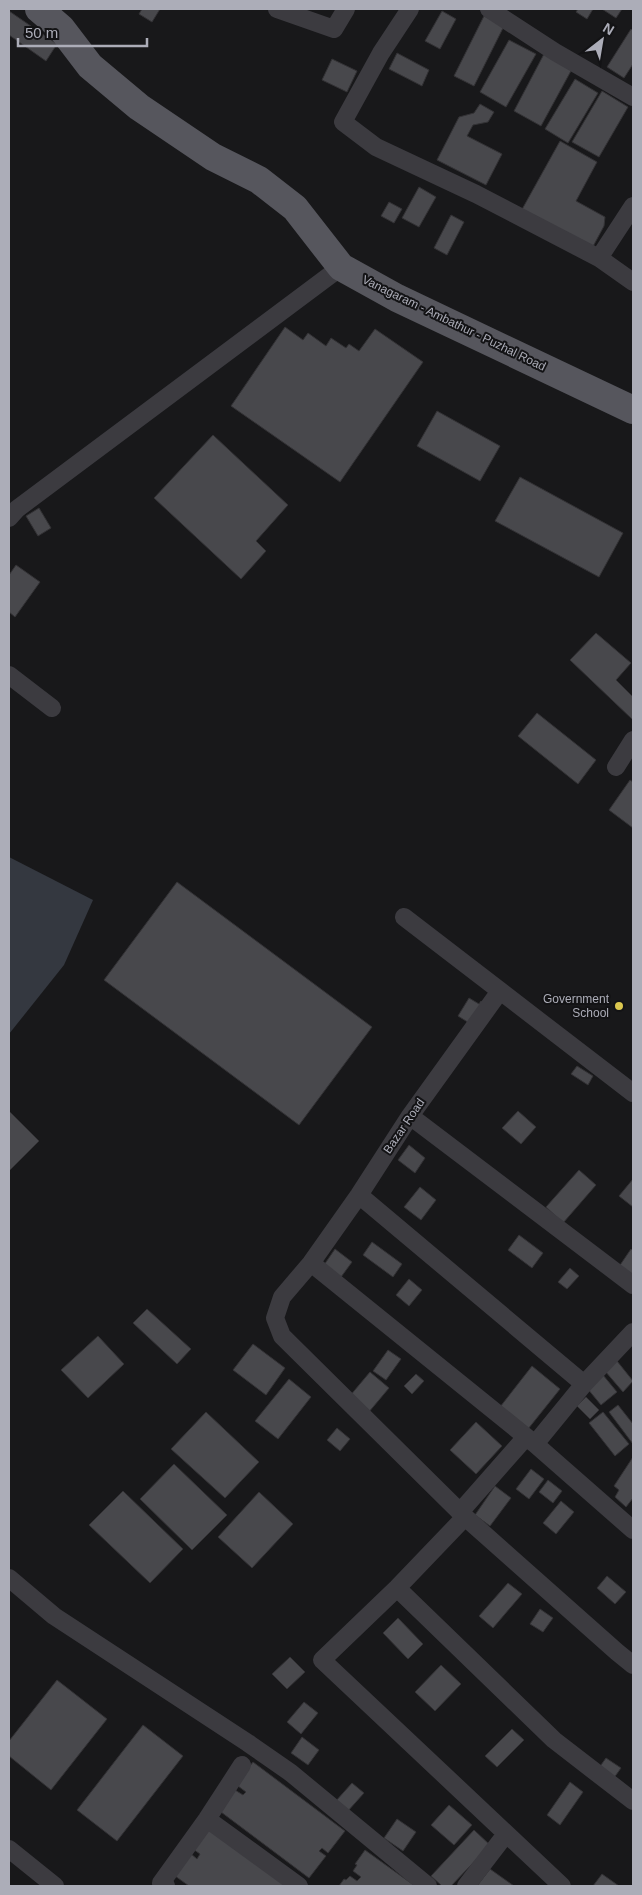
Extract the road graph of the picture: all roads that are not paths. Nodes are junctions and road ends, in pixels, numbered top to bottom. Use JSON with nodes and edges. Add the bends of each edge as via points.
{"nodes":[{"id":1,"x":39,"y":9,"type":"edge"},
{"id":2,"x":277,"y":9,"type":"edge"},
{"id":3,"x":346,"y":9,"type":"edge"},
{"id":4,"x":410,"y":9,"type":"edge"},
{"id":5,"x":489,"y":9,"type":"edge"},
{"id":6,"x":508,"y":14,"type":"edge"},
{"id":7,"x":633,"y":97,"type":"edge"},
{"id":8,"x":633,"y":206,"type":"edge"},
{"id":9,"x":599,"y":258,"type":"junction"},
{"id":10,"x":342,"y":267,"type":"junction"},
{"id":11,"x":633,"y":282,"type":"edge"},
{"id":12,"x":633,"y":410,"type":"edge"},
{"id":13,"x":9,"y":518,"type":"edge"},
{"id":14,"x":9,"y":675,"type":"edge"},
{"id":15,"x":52,"y":708,"type":"dead end"},
{"id":16,"x":633,"y":740,"type":"edge"},
{"id":17,"x":616,"y":767,"type":"dead end"},
{"id":18,"x":404,"y":917,"type":"dead end"},
{"id":19,"x":500,"y":991,"type":"junction"},
{"id":20,"x":633,"y":1093,"type":"edge"},
{"id":21,"x":410,"y":1116,"type":"junction"},
{"id":22,"x":359,"y":1195,"type":"junction"},
{"id":23,"x":311,"y":1263,"type":"junction"},
{"id":24,"x":633,"y":1285,"type":"edge"},
{"id":25,"x":633,"y":1332,"type":"edge"},
{"id":26,"x":584,"y":1384,"type":"junction"},
{"id":27,"x":530,"y":1441,"type":"junction"},
{"id":28,"x":463,"y":1515,"type":"junction"},
{"id":29,"x":633,"y":1530,"type":"edge"},
{"id":30,"x":9,"y":1578,"type":"edge"},
{"id":31,"x":397,"y":1588,"type":"junction"},
{"id":32,"x":633,"y":1665,"type":"edge"},
{"id":33,"x":242,"y":1765,"type":"dead end"},
{"id":34,"x":633,"y":1801,"type":"edge"},
{"id":35,"x":207,"y":1819,"type":"junction"},
{"id":36,"x":506,"y":1834,"type":"junction"},
{"id":37,"x":9,"y":1849,"type":"edge"},
{"id":38,"x":162,"y":1885,"type":"edge"},
{"id":39,"x":55,"y":1886,"type":"edge"},
{"id":40,"x":299,"y":1886,"type":"edge"},
{"id":41,"x":428,"y":1886,"type":"edge"},
{"id":42,"x":466,"y":1886,"type":"edge"},
{"id":43,"x":562,"y":1886,"type":"edge"}],
"edges":[{"from":1,"to":10,"type":"main road","name":"Vanagaram - Ambathur - Puzhal Road","via":[[61,28],[90,66],[139,107],[213,156],[259,180],[295,208]]},
{"from":2,"to":3,"type":"street","via":[[334,29]]},
{"from":4,"to":9,"type":"street","via":[[381,53],[343,122],[376,147]]},
{"from":5,"to":6,"type":"street"},
{"from":6,"to":7,"type":"street","via":[[555,52]]},
{"from":8,"to":9,"type":"street"},
{"from":9,"to":11,"type":"street"},
{"from":10,"to":12,"type":"main road","name":"Vanagaram - Ambathur - Puzhal Road","via":[[397,298]]},
{"from":10,"to":13,"type":"street"},
{"from":14,"to":15,"type":"street"},
{"from":16,"to":17,"type":"street"},
{"from":18,"to":19,"type":"street"},
{"from":19,"to":20,"type":"street"},
{"from":19,"to":21,"type":"street","name":"Bazar Road"},
{"from":21,"to":22,"type":"street","name":"Bazar Road"},
{"from":21,"to":24,"type":"street"},
{"from":22,"to":23,"type":"street","name":"Bazar Road"},
{"from":22,"to":26,"type":"street"},
{"from":23,"to":27,"type":"street"},
{"from":23,"to":28,"type":"street","name":"Bazar Road","via":[[282,1297],[275,1318],[282,1336]]},
{"from":25,"to":26,"type":"street"},
{"from":26,"to":27,"type":"street"},
{"from":27,"to":28,"type":"street"},
{"from":27,"to":29,"type":"street"},
{"from":28,"to":31,"type":"street"},
{"from":28,"to":32,"type":"street","name":"Bazar Road"},
{"from":30,"to":41,"type":"street","via":[[54,1616],[291,1773]]},
{"from":31,"to":34,"type":"street","via":[[554,1740]]},
{"from":31,"to":36,"type":"street","via":[[322,1660]]},
{"from":33,"to":35,"type":"street"},
{"from":35,"to":38,"type":"street"},
{"from":35,"to":40,"type":"street"},
{"from":36,"to":42,"type":"street"},
{"from":36,"to":43,"type":"street"},
{"from":37,"to":39,"type":"street"}]}
